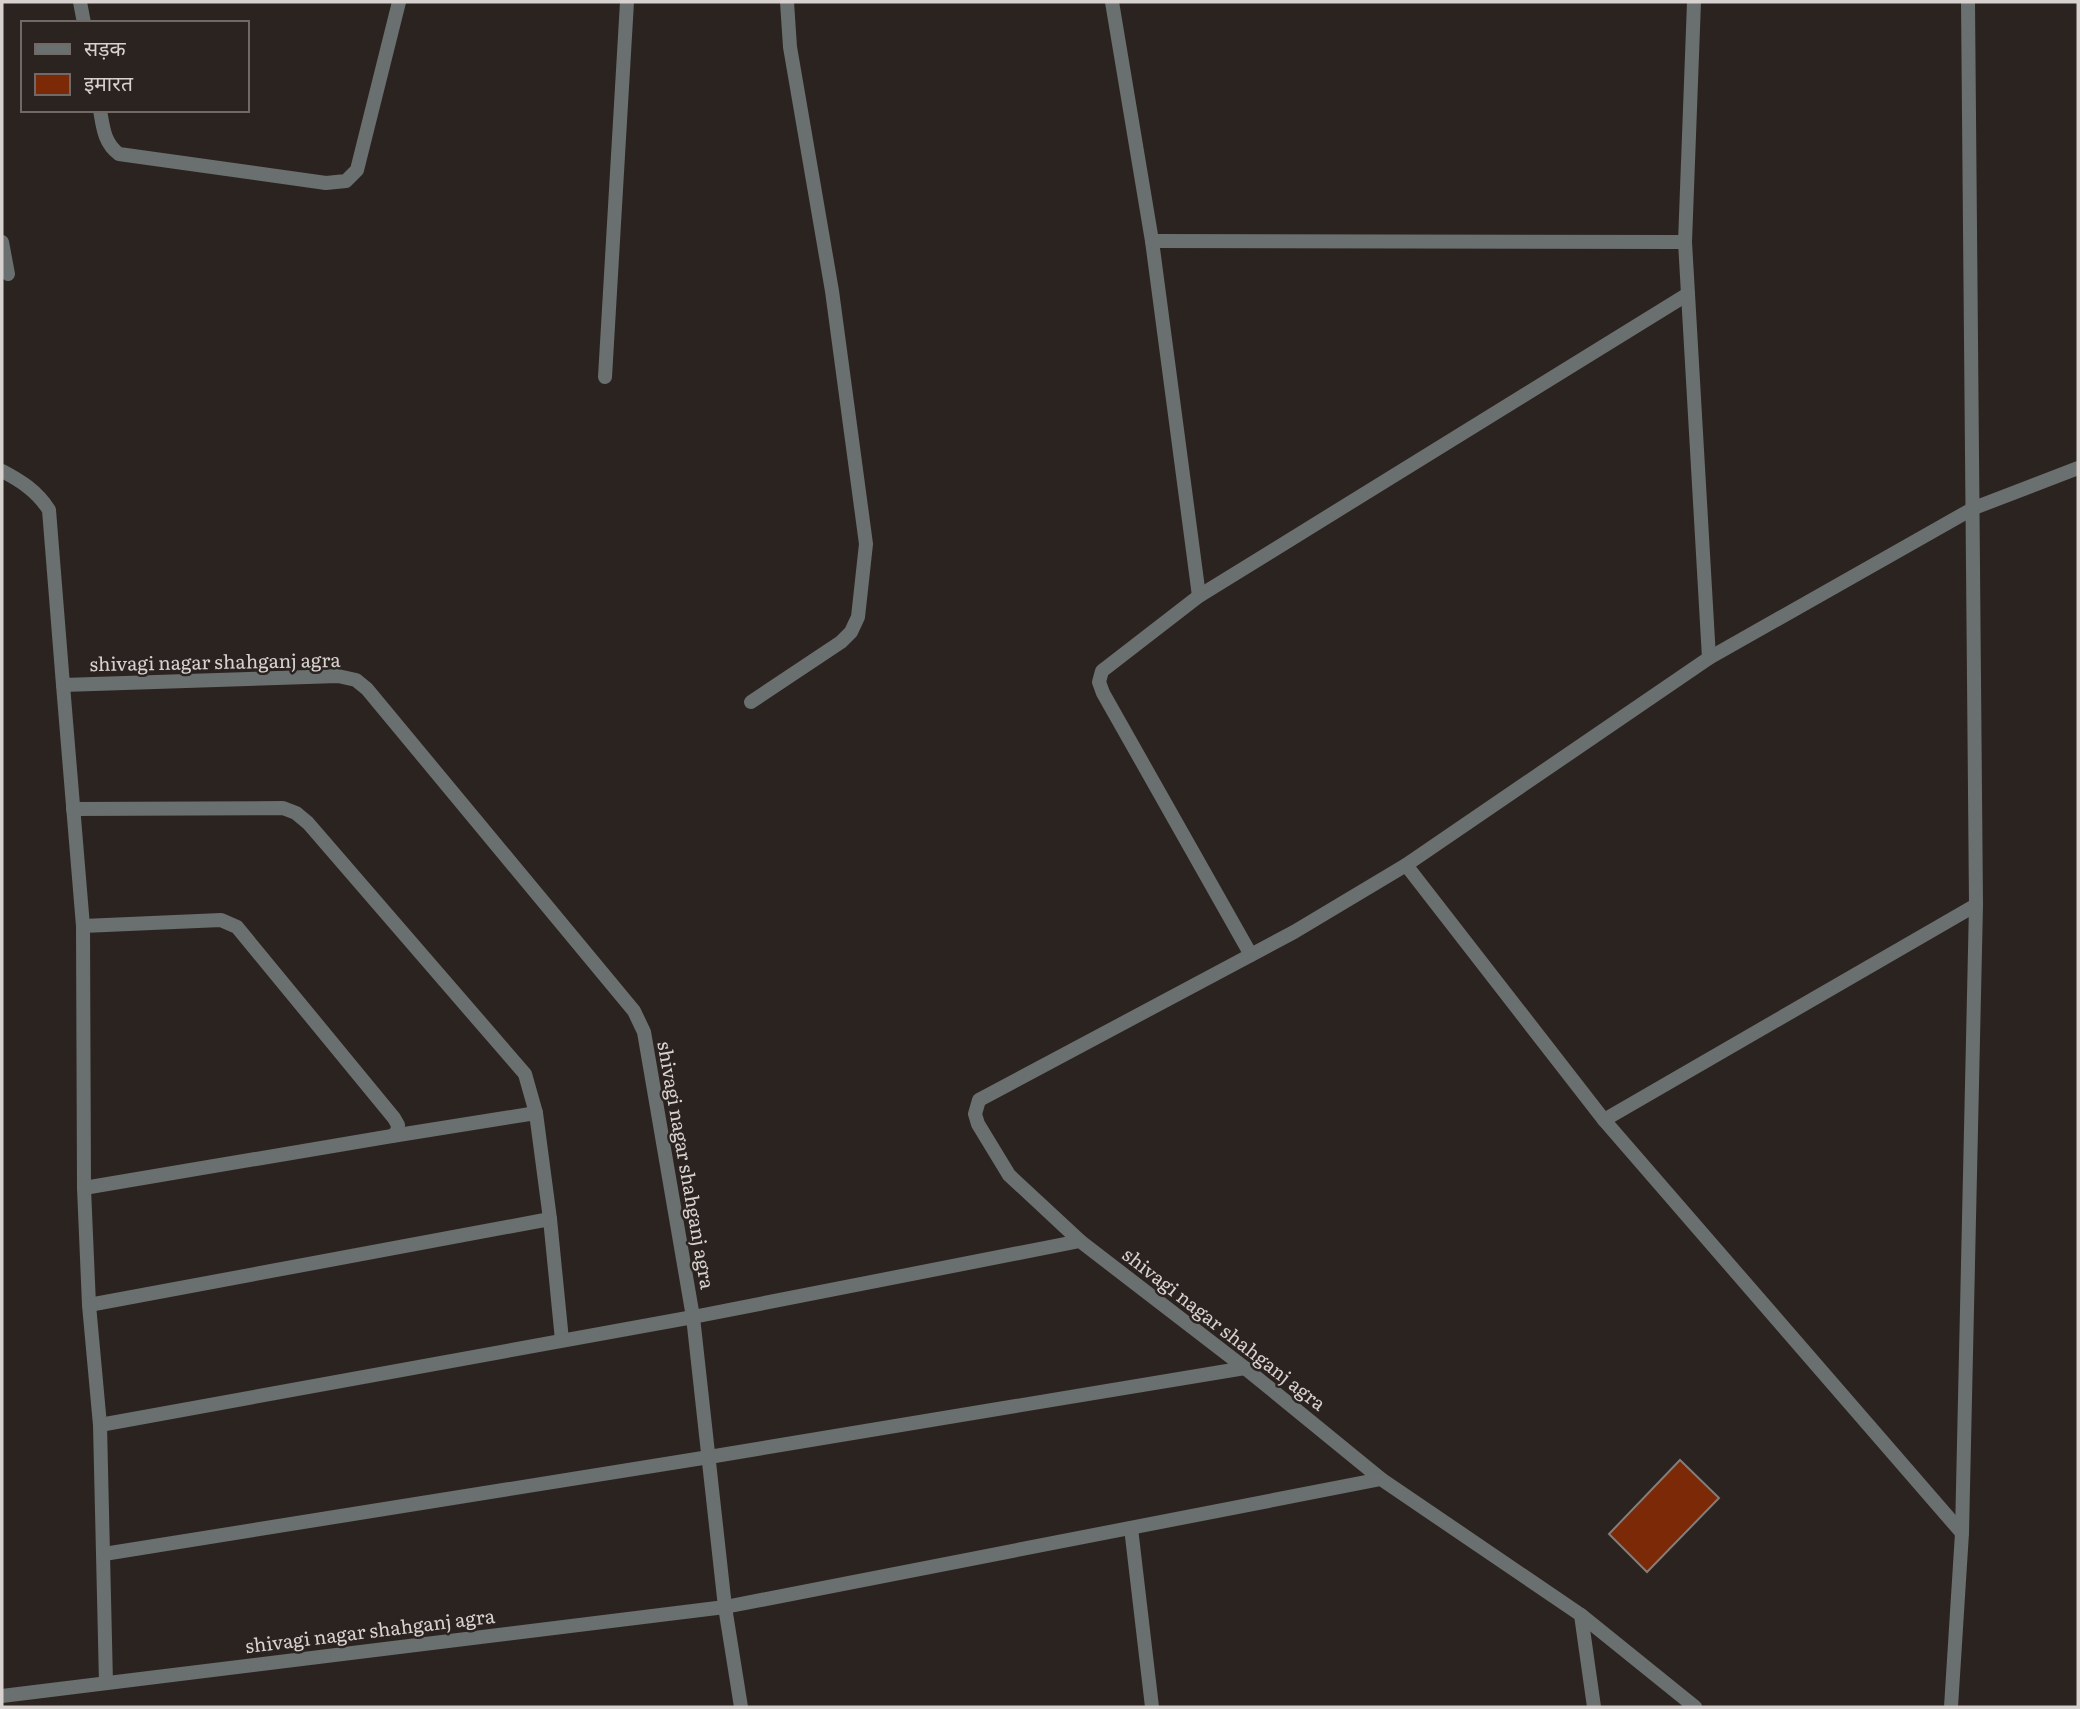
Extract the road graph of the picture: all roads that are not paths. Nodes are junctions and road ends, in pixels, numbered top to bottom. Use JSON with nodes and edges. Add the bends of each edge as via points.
{"nodes":[{"id":1,"x":80,"y":2,"type":"edge"},
{"id":2,"x":396,"y":2,"type":"edge"},
{"id":3,"x":627,"y":2,"type":"edge"},
{"id":4,"x":787,"y":2,"type":"edge"},
{"id":5,"x":1112,"y":2,"type":"edge"},
{"id":6,"x":1694,"y":2,"type":"edge"},
{"id":7,"x":1968,"y":2,"type":"edge"},
{"id":8,"x":84,"y":21,"type":"edge"},
{"id":9,"x":100,"y":112,"type":"edge"},
{"id":10,"x":1152,"y":241,"type":"junction"},
{"id":11,"x":2,"y":242,"type":"edge"},
{"id":12,"x":1685,"y":242,"type":"junction"},
{"id":13,"x":8,"y":274,"type":"dead end"},
{"id":14,"x":1688,"y":294,"type":"junction"},
{"id":15,"x":605,"y":377,"type":"dead end"},
{"id":16,"x":2078,"y":468,"type":"edge"},
{"id":17,"x":2,"y":471,"type":"edge"},
{"id":18,"x":1974,"y":508,"type":"junction"},
{"id":19,"x":1199,"y":596,"type":"junction"},
{"id":20,"x":1709,"y":657,"type":"junction"},
{"id":21,"x":63,"y":685,"type":"junction"},
{"id":22,"x":751,"y":702,"type":"dead end"},
{"id":23,"x":73,"y":809,"type":"junction"},
{"id":24,"x":1406,"y":865,"type":"junction"},
{"id":25,"x":1976,"y":905,"type":"junction"},
{"id":26,"x":83,"y":926,"type":"junction"},
{"id":27,"x":1251,"y":955,"type":"junction"},
{"id":28,"x":536,"y":1113,"type":"junction"},
{"id":29,"x":1604,"y":1120,"type":"junction"},
{"id":30,"x":391,"y":1136,"type":"junction"},
{"id":31,"x":84,"y":1188,"type":"junction"},
{"id":32,"x":550,"y":1219,"type":"junction"},
{"id":33,"x":1080,"y":1241,"type":"junction"},
{"id":34,"x":89,"y":1305,"type":"junction"},
{"id":35,"x":693,"y":1317,"type":"junction"},
{"id":36,"x":562,"y":1340,"type":"junction"},
{"id":37,"x":1245,"y":1368,"type":"junction"},
{"id":38,"x":100,"y":1425,"type":"junction"},
{"id":39,"x":709,"y":1457,"type":"junction"},
{"id":40,"x":1381,"y":1479,"type":"junction"},
{"id":41,"x":1130,"y":1528,"type":"junction"},
{"id":42,"x":1962,"y":1533,"type":"junction"},
{"id":43,"x":104,"y":1553,"type":"junction"},
{"id":44,"x":725,"y":1607,"type":"junction"},
{"id":45,"x":1581,"y":1615,"type":"junction"},
{"id":46,"x":106,"y":1683,"type":"junction"},
{"id":47,"x":2,"y":1696,"type":"edge"},
{"id":48,"x":741,"y":1707,"type":"edge"},
{"id":49,"x":1152,"y":1707,"type":"edge"},
{"id":50,"x":1594,"y":1707,"type":"edge"},
{"id":51,"x":1696,"y":1707,"type":"edge"},
{"id":52,"x":1951,"y":1707,"type":"edge"}],
"edges":[{"from":1,"to":8,"type":"street"},
{"from":2,"to":9,"type":"street","via":[[357,170],[346,181],[326,183],[119,154],[105,135]]},
{"from":3,"to":15,"type":"street"},
{"from":4,"to":22,"type":"street","via":[[790,47],[832,291],[866,544],[858,617],[851,632]]},
{"from":5,"to":10,"type":"street"},
{"from":6,"to":12,"type":"street"},
{"from":7,"to":18,"type":"street"},
{"from":10,"to":12,"type":"street"},
{"from":10,"to":19,"type":"street"},
{"from":11,"to":13,"type":"street"},
{"from":12,"to":14,"type":"street"},
{"from":14,"to":19,"type":"street"},
{"from":14,"to":20,"type":"street"},
{"from":16,"to":18,"type":"street"},
{"from":17,"to":21,"type":"street","name":"shivagi nagar shahganj agra","via":[[21,480],[49,510]]},
{"from":18,"to":20,"type":"street"},
{"from":18,"to":25,"type":"street"},
{"from":19,"to":27,"type":"street","via":[[1102,671],[1099,682]]},
{"from":20,"to":24,"type":"street"},
{"from":21,"to":23,"type":"street","name":"shivagi nagar shahganj agra"},
{"from":21,"to":35,"type":"street","name":"shivagi nagar shahganj agra","via":[[338,676],[368,689],[640,1021]]},
{"from":23,"to":26,"type":"street","name":"shivagi nagar shahganj agra"},
{"from":23,"to":28,"type":"street","via":[[283,808],[296,813],[523,1070]]},
{"from":24,"to":27,"type":"street"},
{"from":24,"to":29,"type":"street"},
{"from":25,"to":29,"type":"street"},
{"from":25,"to":42,"type":"street"},
{"from":26,"to":30,"type":"street","via":[[221,920],[237,927],[394,1118],[397,1132]]},
{"from":26,"to":31,"type":"street","name":"shivagi nagar shahganj agra"},
{"from":27,"to":33,"type":"street","via":[[979,1100],[978,1124],[1010,1175]]},
{"from":28,"to":30,"type":"street"},
{"from":28,"to":32,"type":"street"},
{"from":29,"to":42,"type":"street"},
{"from":30,"to":31,"type":"street"},
{"from":31,"to":34,"type":"street","name":"shivagi nagar shahganj agra"},
{"from":32,"to":34,"type":"street"},
{"from":32,"to":36,"type":"street"},
{"from":33,"to":35,"type":"street","name":"shivagi nagar shahganj agra"},
{"from":33,"to":37,"type":"street","name":"shivagi nagar shahganj agra"},
{"from":34,"to":38,"type":"street","name":"shivagi nagar shahganj agra"},
{"from":35,"to":36,"type":"street"},
{"from":35,"to":39,"type":"street"},
{"from":36,"to":38,"type":"street"},
{"from":37,"to":39,"type":"street"},
{"from":37,"to":40,"type":"street","name":"shivagi nagar shahganj agra"},
{"from":38,"to":43,"type":"street","name":"shivagi nagar shahganj agra"},
{"from":39,"to":43,"type":"street"},
{"from":39,"to":44,"type":"street"},
{"from":40,"to":41,"type":"street","name":"shivagi nagar shahganj agra"},
{"from":40,"to":45,"type":"street","name":"shivagi nagar shahganj agra"},
{"from":41,"to":44,"type":"street","name":"shivagi nagar shahganj agra"},
{"from":41,"to":49,"type":"street"},
{"from":42,"to":52,"type":"street"},
{"from":43,"to":46,"type":"street","name":"shivagi nagar shahganj agra"},
{"from":44,"to":46,"type":"street","name":"shivagi nagar shahganj agra"},
{"from":44,"to":48,"type":"street"},
{"from":45,"to":50,"type":"street"},
{"from":45,"to":51,"type":"street","name":"shivagi nagar shahganj agra"},
{"from":46,"to":47,"type":"street","name":"shivagi nagar shahganj agra"}]}
